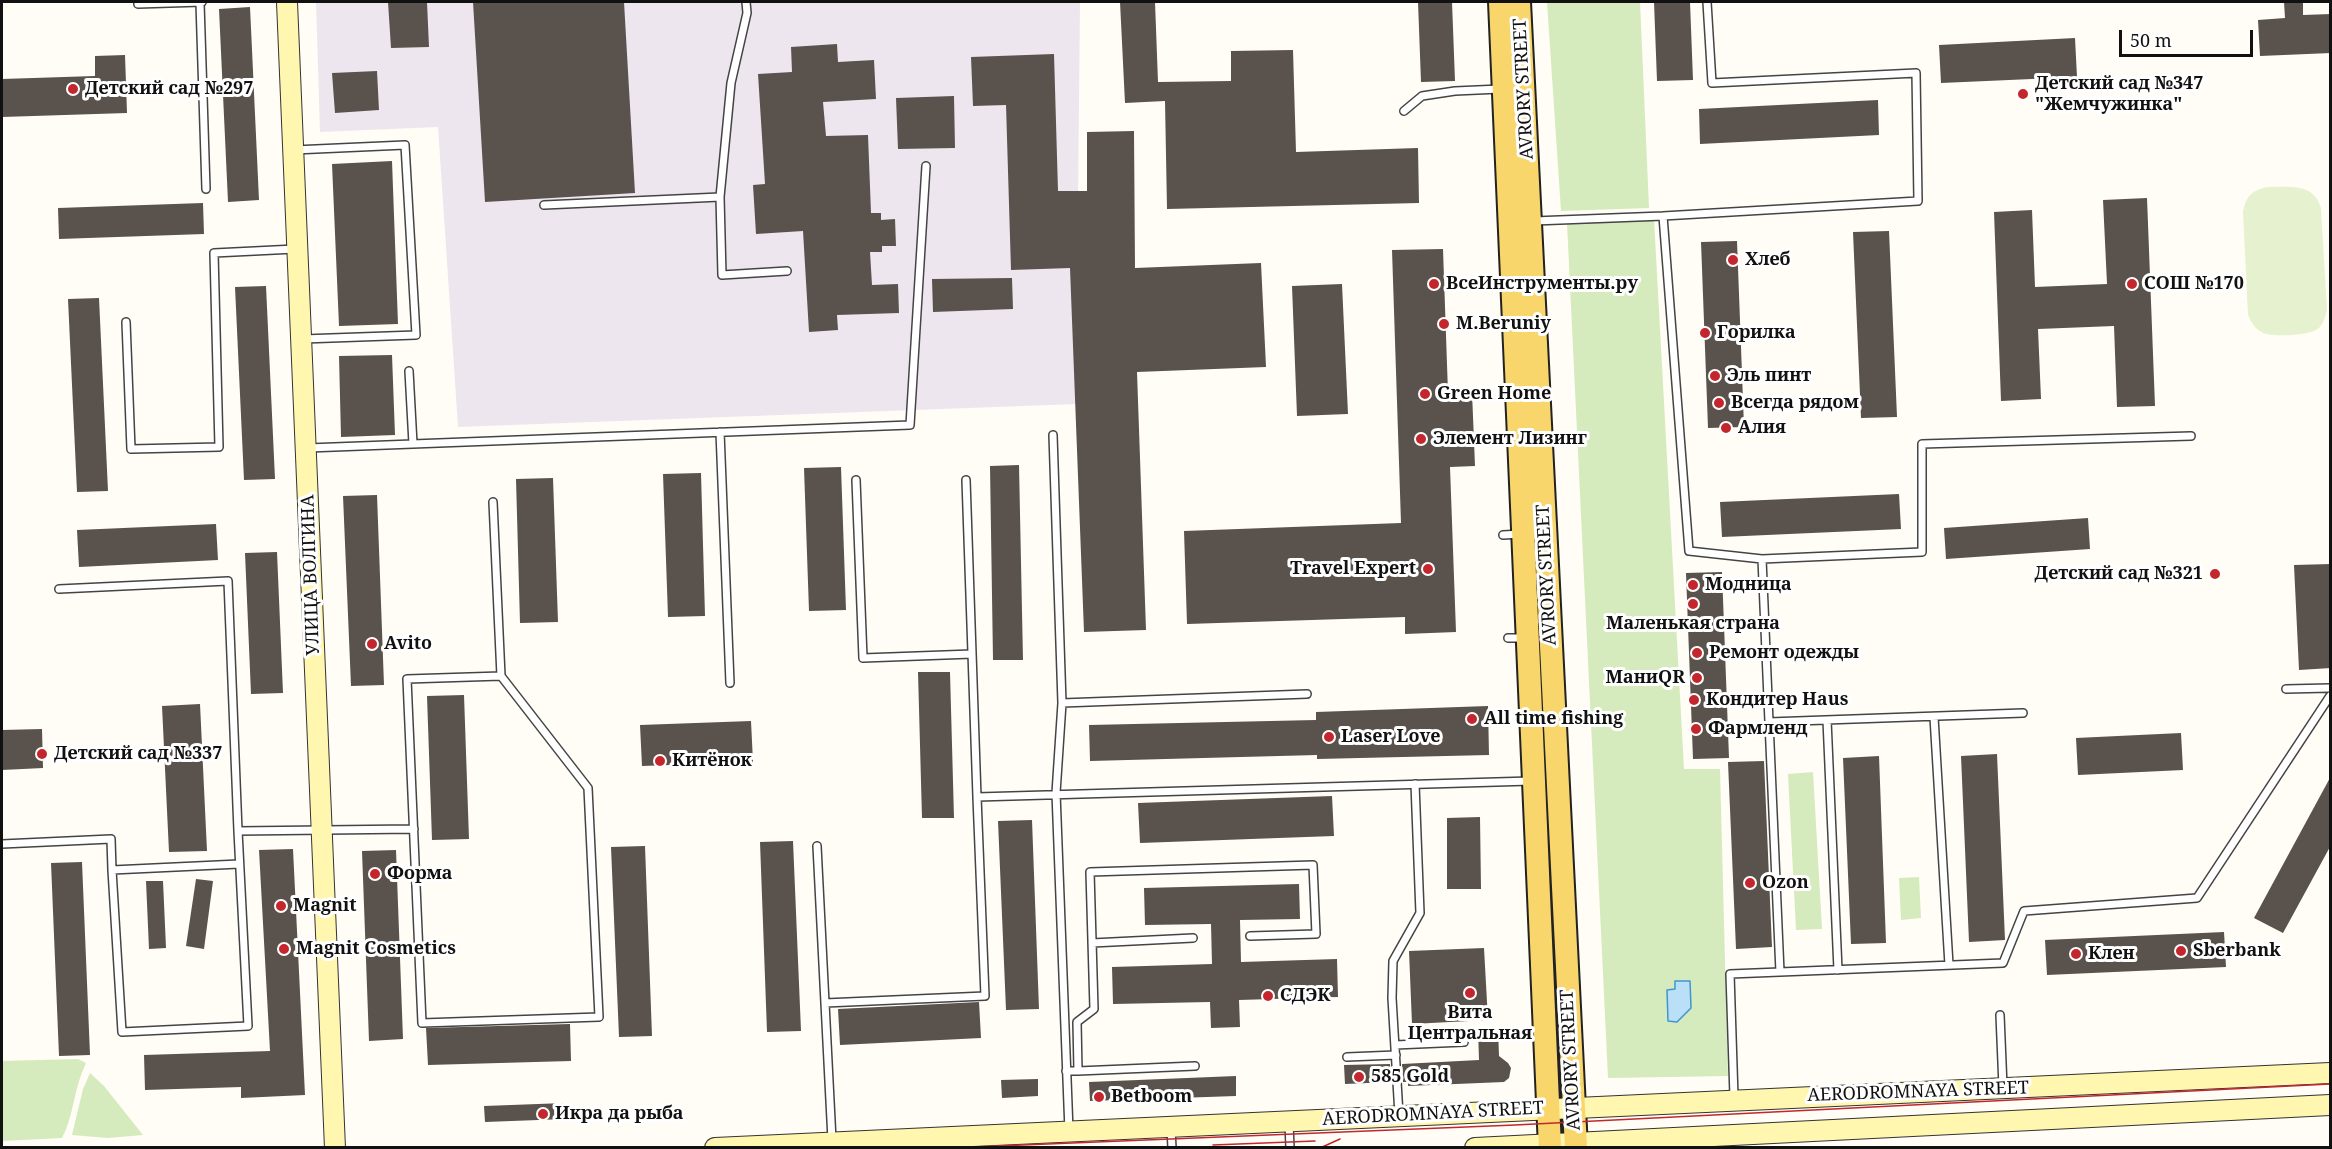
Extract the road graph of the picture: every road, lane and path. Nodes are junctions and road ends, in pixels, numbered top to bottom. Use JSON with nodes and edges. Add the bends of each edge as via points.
{"nodes":[{"id":1,"x":138,"y":2,"type":"edge"},
{"id":2,"x":201,"y":2,"type":"edge"},
{"id":3,"x":287,"y":2,"type":"edge"},
{"id":4,"x":746,"y":2,"type":"edge"},
{"id":5,"x":1500,"y":2,"type":"edge"},
{"id":6,"x":1519,"y":2,"type":"edge"},
{"id":7,"x":1707,"y":2,"type":"edge"},
{"id":8,"x":1504,"y":89,"type":"junction"},
{"id":9,"x":1404,"y":111,"type":"dead end"},
{"id":10,"x":293,"y":150,"type":"junction"},
{"id":11,"x":926,"y":166,"type":"dead end"},
{"id":12,"x":206,"y":189,"type":"dead end"},
{"id":13,"x":720,"y":197,"type":"junction"},
{"id":14,"x":544,"y":205,"type":"dead end"},
{"id":15,"x":1663,"y":216,"type":"junction"},
{"id":16,"x":1530,"y":222,"type":"junction"},
{"id":17,"x":297,"y":249,"type":"junction"},
{"id":18,"x":787,"y":272,"type":"dead end"},
{"id":19,"x":126,"y":322,"type":"dead end"},
{"id":20,"x":301,"y":339,"type":"junction"},
{"id":21,"x":409,"y":371,"type":"dead end"},
{"id":22,"x":720,"y":432,"type":"junction"},
{"id":23,"x":1053,"y":435,"type":"dead end"},
{"id":24,"x":2191,"y":436,"type":"dead end"},
{"id":25,"x":413,"y":444,"type":"junction"},
{"id":26,"x":305,"y":448,"type":"junction"},
{"id":27,"x":856,"y":480,"type":"dead end"},
{"id":28,"x":966,"y":480,"type":"dead end"},
{"id":29,"x":493,"y":502,"type":"dead end"},
{"id":30,"x":1762,"y":559,"type":"junction"},
{"id":31,"x":59,"y":589,"type":"dead end"},
{"id":32,"x":972,"y":654,"type":"junction"},
{"id":33,"x":501,"y":676,"type":"junction"},
{"id":34,"x":730,"y":683,"type":"dead end"},
{"id":35,"x":2331,"y":688,"type":"edge"},
{"id":36,"x":2286,"y":689,"type":"dead end"},
{"id":37,"x":1307,"y":694,"type":"dead end"},
{"id":38,"x":2331,"y":696,"type":"edge"},
{"id":39,"x":1062,"y":703,"type":"junction"},
{"id":40,"x":2023,"y":713,"type":"dead end"},
{"id":41,"x":1934,"y":717,"type":"junction"},
{"id":42,"x":1827,"y":720,"type":"junction"},
{"id":43,"x":1769,"y":722,"type":"junction"},
{"id":44,"x":1534,"y":781,"type":"junction"},
{"id":45,"x":1416,"y":784,"type":"junction"},
{"id":46,"x":1056,"y":793,"type":"junction"},
{"id":47,"x":977,"y":797,"type":"junction"},
{"id":48,"x":414,"y":829,"type":"junction"},
{"id":49,"x":321,"y":830,"type":"junction"},
{"id":50,"x":238,"y":831,"type":"junction"},
{"id":51,"x":2,"y":844,"type":"edge"},
{"id":52,"x":816,"y":846,"type":"dead end"},
{"id":53,"x":239,"y":864,"type":"junction"},
{"id":54,"x":112,"y":870,"type":"junction"},
{"id":55,"x":1250,"y":936,"type":"dead end"},
{"id":56,"x":1193,"y":938,"type":"dead end"},
{"id":57,"x":1092,"y":943,"type":"junction"},
{"id":58,"x":1949,"y":965,"type":"junction"},
{"id":59,"x":1838,"y":970,"type":"junction"},
{"id":60,"x":1780,"y":972,"type":"junction"},
{"id":61,"x":825,"y":1003,"type":"junction"},
{"id":62,"x":2000,"y":1014,"type":"dead end"},
{"id":63,"x":1464,"y":1042,"type":"dead end"},
{"id":64,"x":1395,"y":1045,"type":"junction"},
{"id":65,"x":1396,"y":1055,"type":"junction"},
{"id":66,"x":1347,"y":1056,"type":"dead end"},
{"id":67,"x":1195,"y":1066,"type":"dead end"},
{"id":68,"x":1066,"y":1071,"type":"junction"},
{"id":69,"x":1078,"y":1071,"type":"junction"},
{"id":70,"x":2331,"y":1073,"type":"edge"},
{"id":71,"x":2003,"y":1089,"type":"junction"},
{"id":72,"x":1734,"y":1100,"type":"junction"},
{"id":73,"x":2331,"y":1105,"type":"edge"},
{"id":74,"x":1573,"y":1107,"type":"junction"},
{"id":75,"x":1548,"y":1108,"type":"junction"},
{"id":76,"x":1399,"y":1115,"type":"junction"},
{"id":77,"x":1289,"y":1121,"type":"junction"},
{"id":78,"x":1171,"y":1126,"type":"junction"},
{"id":79,"x":1068,"y":1131,"type":"junction"},
{"id":80,"x":832,"y":1142,"type":"junction"},
{"id":81,"x":1634,"y":1143,"type":"edge"},
{"id":82,"x":1575,"y":1145,"type":"edge"},
{"id":83,"x":1550,"y":1146,"type":"edge"},
{"id":84,"x":335,"y":1148,"type":"edge"},
{"id":85,"x":715,"y":1148,"type":"edge"},
{"id":86,"x":1172,"y":1148,"type":"edge"},
{"id":87,"x":1290,"y":1148,"type":"edge"},
{"id":88,"x":1475,"y":1148,"type":"edge"}],
"edges":[{"from":1,"to":2,"type":"lane"},
{"from":2,"to":12,"type":"lane"},
{"from":3,"to":10,"type":"main road","name":"УЛИЦА ВОЛГИНА"},
{"from":4,"to":13,"type":"lane","via":[[731,83]]},
{"from":5,"to":8,"type":"main road","name":"AVRORY STREET"},
{"from":6,"to":16,"type":"main road","name":"AVRORY STREET"},
{"from":7,"to":15,"type":"lane","via":[[1712,83],[1916,73],[1918,201]]},
{"from":8,"to":9,"type":"lane","via":[[1422,96]]},
{"from":8,"to":44,"type":"main road","name":"AVRORY STREET","via":[[1513,535],[1518,638]]},
{"from":10,"to":17,"type":"main road","name":"УЛИЦА ВОЛГИНА"},
{"from":10,"to":20,"type":"lane","via":[[405,146],[416,335]]},
{"from":11,"to":22,"type":"lane","via":[[910,425]]},
{"from":13,"to":14,"type":"lane"},
{"from":13,"to":18,"type":"lane","via":[[722,275]]},
{"from":15,"to":16,"type":"lane"},
{"from":15,"to":30,"type":"lane","via":[[1689,551]]},
{"from":16,"to":74,"type":"main road","name":"AVRORY STREET"},
{"from":17,"to":19,"type":"lane","via":[[214,253],[219,447],[131,449]]},
{"from":17,"to":20,"type":"main road","name":"УЛИЦА ВОЛГИНА"},
{"from":20,"to":26,"type":"main road","name":"УЛИЦА ВОЛГИНА"},
{"from":21,"to":25,"type":"lane"},
{"from":22,"to":25,"type":"lane"},
{"from":22,"to":34,"type":"lane"},
{"from":23,"to":39,"type":"lane"},
{"from":24,"to":30,"type":"lane","via":[[1922,444],[1922,552]]},
{"from":25,"to":26,"type":"lane"},
{"from":26,"to":49,"type":"main road","name":"УЛИЦА ВОЛГИНА"},
{"from":27,"to":32,"type":"lane","via":[[863,658]]},
{"from":28,"to":32,"type":"lane"},
{"from":29,"to":33,"type":"lane"},
{"from":30,"to":43,"type":"lane"},
{"from":31,"to":50,"type":"lane","via":[[228,581]]},
{"from":32,"to":47,"type":"lane"},
{"from":33,"to":48,"type":"lane","via":[[407,680]]},
{"from":33,"to":48,"type":"lane","via":[[588,788],[599,1017],[422,1023]]},
{"from":35,"to":36,"type":"lane"},
{"from":37,"to":39,"type":"lane"},
{"from":38,"to":58,"type":"lane","via":[[2197,898],[2024,911],[2003,963]]},
{"from":39,"to":46,"type":"lane"},
{"from":40,"to":41,"type":"lane"},
{"from":41,"to":42,"type":"lane"},
{"from":41,"to":58,"type":"lane"},
{"from":42,"to":43,"type":"lane"},
{"from":42,"to":59,"type":"lane"},
{"from":43,"to":60,"type":"lane"},
{"from":44,"to":45,"type":"lane"},
{"from":44,"to":75,"type":"main road","name":"AVRORY STREET"},
{"from":45,"to":46,"type":"lane"},
{"from":45,"to":64,"type":"lane","via":[[1420,912],[1393,961]]},
{"from":46,"to":47,"type":"lane"},
{"from":46,"to":68,"type":"lane"},
{"from":47,"to":61,"type":"lane","via":[[984,996]]},
{"from":48,"to":49,"type":"lane"},
{"from":49,"to":50,"type":"lane"},
{"from":49,"to":84,"type":"main road","name":"УЛИЦА ВОЛГИНА"},
{"from":50,"to":53,"type":"lane"},
{"from":51,"to":54,"type":"lane","via":[[111,839]]},
{"from":52,"to":61,"type":"lane"},
{"from":53,"to":54,"type":"lane"},
{"from":53,"to":54,"type":"lane","via":[[248,1026],[237,1027],[122,1032]]},
{"from":55,"to":57,"type":"lane","via":[[1316,934],[1313,865],[1090,872]]},
{"from":56,"to":57,"type":"lane"},
{"from":57,"to":69,"type":"lane","via":[[1094,1009],[1077,1023]]},
{"from":58,"to":59,"type":"lane"},
{"from":59,"to":60,"type":"lane"},
{"from":60,"to":72,"type":"lane","via":[[1730,974]]},
{"from":61,"to":80,"type":"lane"},
{"from":62,"to":71,"type":"lane"},
{"from":63,"to":64,"type":"lane"},
{"from":64,"to":65,"type":"lane"},
{"from":65,"to":66,"type":"lane"},
{"from":65,"to":76,"type":"lane"},
{"from":67,"to":69,"type":"lane"},
{"from":68,"to":69,"type":"lane"},
{"from":68,"to":79,"type":"lane"},
{"from":70,"to":71,"type":"main road","name":"AERODROMNAYA STREET"},
{"from":71,"to":72,"type":"main road","name":"AERODROMNAYA STREET"},
{"from":72,"to":74,"type":"main road","name":"AERODROMNAYA STREET"},
{"from":73,"to":81,"type":"main road","name":"AERODROMNAYA STREET"},
{"from":74,"to":75,"type":"main road","name":"AERODROMNAYA STREET"},
{"from":74,"to":82,"type":"main road","name":"AVRORY STREET"},
{"from":75,"to":76,"type":"main road","name":"AERODROMNAYA STREET"},
{"from":75,"to":83,"type":"main road","name":"AVRORY STREET"},
{"from":76,"to":77,"type":"main road","name":"AERODROMNAYA STREET"},
{"from":77,"to":78,"type":"main road","name":"AERODROMNAYA STREET"},
{"from":77,"to":87,"type":"lane"},
{"from":78,"to":79,"type":"main road","name":"AERODROMNAYA STREET"},
{"from":78,"to":86,"type":"lane"},
{"from":79,"to":80,"type":"main road","name":"AERODROMNAYA STREET"},
{"from":80,"to":85,"type":"main road","name":"AERODROMNAYA STREET"},
{"from":81,"to":82,"type":"main road","name":"AERODROMNAYA STREET"},
{"from":82,"to":83,"type":"main road","name":"AERODROMNAYA STREET"},
{"from":83,"to":88,"type":"main road","name":"AERODROMNAYA STREET"}]}
